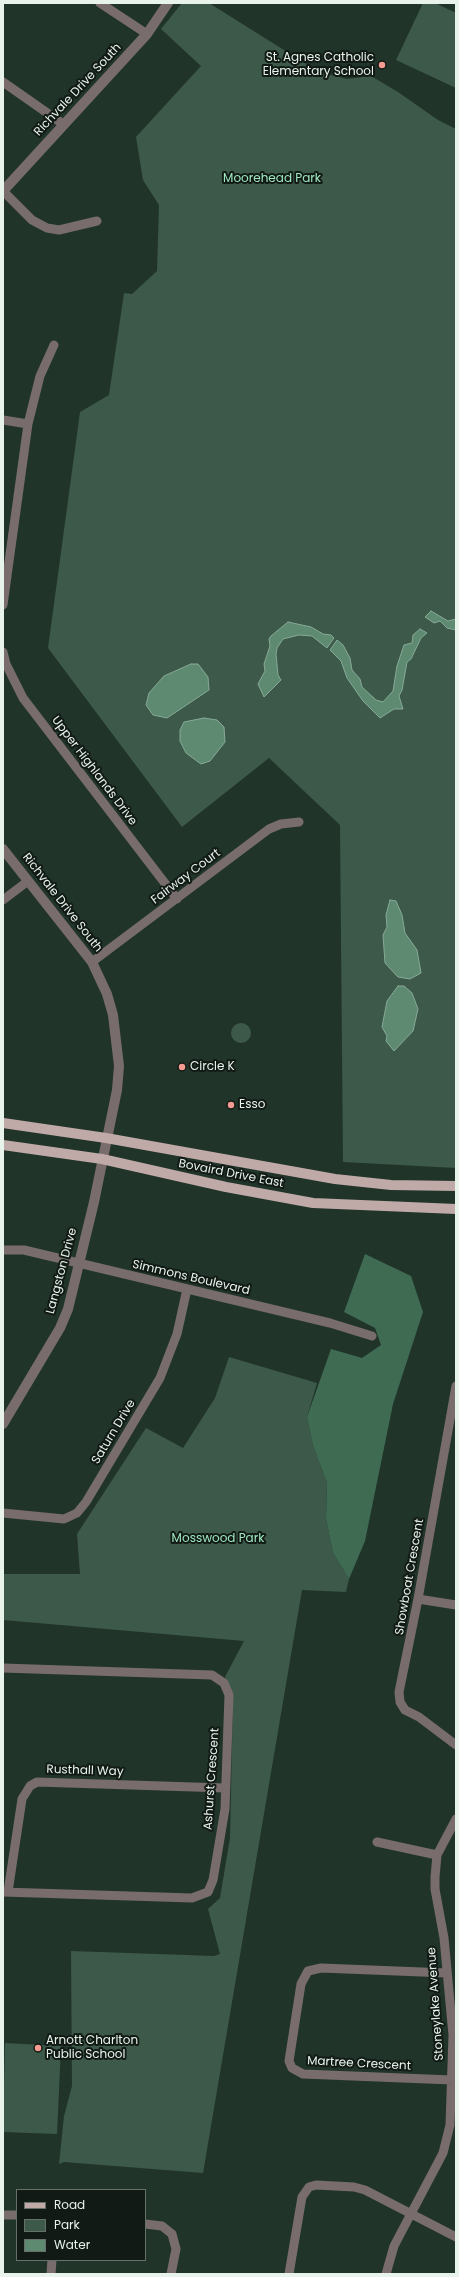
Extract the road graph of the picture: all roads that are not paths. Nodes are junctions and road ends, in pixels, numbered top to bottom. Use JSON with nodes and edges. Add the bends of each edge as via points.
{"nodes":[{"id":1,"x":100,"y":3,"type":"edge"},
{"id":2,"x":168,"y":3,"type":"edge"},
{"id":3,"x":147,"y":34,"type":"junction"},
{"id":4,"x":3,"y":82,"type":"edge"},
{"id":5,"x":63,"y":124,"type":"junction"},
{"id":6,"x":3,"y":191,"type":"edge"},
{"id":7,"x":97,"y":221,"type":"dead end"},
{"id":8,"x":54,"y":345,"type":"dead end"},
{"id":9,"x":3,"y":420,"type":"edge"},
{"id":10,"x":28,"y":424,"type":"junction"},
{"id":11,"x":3,"y":605,"type":"edge"},
{"id":12,"x":3,"y":652,"type":"edge"},
{"id":13,"x":299,"y":822,"type":"dead end"},
{"id":14,"x":3,"y":849,"type":"edge"},
{"id":15,"x":28,"y":881,"type":"junction"},
{"id":16,"x":177,"y":899,"type":"junction"},
{"id":17,"x":3,"y":900,"type":"edge"},
{"id":18,"x":92,"y":962,"type":"junction"},
{"id":19,"x":3,"y":1123,"type":"edge"},
{"id":20,"x":106,"y":1138,"type":"junction"},
{"id":21,"x":3,"y":1145,"type":"edge"},
{"id":22,"x":102,"y":1159,"type":"junction"},
{"id":23,"x":456,"y":1186,"type":"edge"},
{"id":24,"x":456,"y":1209,"type":"edge"},
{"id":25,"x":3,"y":1250,"type":"edge"},
{"id":26,"x":79,"y":1264,"type":"junction"},
{"id":27,"x":187,"y":1289,"type":"junction"},
{"id":28,"x":372,"y":1336,"type":"dead end"},
{"id":29,"x":456,"y":1386,"type":"edge"},
{"id":30,"x":3,"y":1424,"type":"edge"},
{"id":31,"x":3,"y":1513,"type":"edge"},
{"id":32,"x":418,"y":1599,"type":"junction"},
{"id":33,"x":456,"y":1604,"type":"edge"},
{"id":34,"x":3,"y":1668,"type":"edge"},
{"id":35,"x":456,"y":1745,"type":"edge"},
{"id":36,"x":225,"y":1788,"type":"junction"},
{"id":37,"x":456,"y":1819,"type":"edge"},
{"id":38,"x":377,"y":1842,"type":"dead end"},
{"id":39,"x":437,"y":1855,"type":"junction"},
{"id":40,"x":6,"y":1892,"type":"edge"},
{"id":41,"x":447,"y":1973,"type":"junction"},
{"id":42,"x":452,"y":2080,"type":"junction"},
{"id":43,"x":411,"y":2214,"type":"junction"},
{"id":44,"x":3,"y":2215,"type":"edge"},
{"id":45,"x":16,"y":2216,"type":"edge"},
{"id":46,"x":146,"y":2224,"type":"edge"},
{"id":47,"x":456,"y":2238,"type":"edge"},
{"id":48,"x":52,"y":2261,"type":"edge"},
{"id":49,"x":51,"y":2274,"type":"edge"},
{"id":50,"x":172,"y":2274,"type":"edge"},
{"id":51,"x":289,"y":2274,"type":"edge"},
{"id":52,"x":386,"y":2274,"type":"edge"}],
"edges":[{"from":1,"to":3,"type":"street"},
{"from":2,"to":3,"type":"street","name":"Richvale Drive South"},
{"from":3,"to":5,"type":"street","name":"Richvale Drive South"},
{"from":4,"to":5,"type":"street"},
{"from":5,"to":6,"type":"street","name":"Richvale Drive South"},
{"from":6,"to":7,"type":"street","via":[[32,220],[47,228],[59,230]]},
{"from":8,"to":10,"type":"street","via":[[40,376]]},
{"from":9,"to":10,"type":"street"},
{"from":10,"to":11,"type":"street"},
{"from":12,"to":16,"type":"street","name":"Upper Highlands Drive","via":[[6,664],[23,698]]},
{"from":13,"to":16,"type":"street","name":"Fairway Court","via":[[281,824],[269,829]]},
{"from":14,"to":15,"type":"street","name":"Richvale Drive South"},
{"from":15,"to":17,"type":"street"},
{"from":15,"to":18,"type":"street","name":"Richvale Drive South"},
{"from":16,"to":18,"type":"street","name":"Fairway Court"},
{"from":18,"to":20,"type":"street","name":"Richvale Drive South","via":[[106,994],[116,1035],[119,1066],[117,1090]]},
{"from":19,"to":20,"type":"main road","name":"Bovaird Drive East"},
{"from":20,"to":22,"type":"street","name":"Richvale Drive South"},
{"from":20,"to":23,"type":"main road","name":"Bovaird Drive East","via":[[335,1180],[391,1185]]},
{"from":21,"to":22,"type":"main road","name":"Bovaird Drive East"},
{"from":22,"to":24,"type":"main road","name":"Bovaird Drive East","via":[[226,1187],[313,1203]]},
{"from":22,"to":26,"type":"street","name":"Langston Drive"},
{"from":25,"to":26,"type":"street","name":"Simmons Boulevard","via":[[24,1250]]},
{"from":26,"to":27,"type":"street","name":"Simmons Boulevard"},
{"from":26,"to":30,"type":"street","name":"Langston Drive","via":[[68,1309],[60,1328]]},
{"from":27,"to":28,"type":"street","name":"Simmons Boulevard","via":[[330,1323]]},
{"from":27,"to":31,"type":"street","name":"Saturn Drive","via":[[177,1334],[160,1378],[94,1489],[77,1512],[64,1519]]},
{"from":29,"to":32,"type":"street","name":"Showboat Crescent"},
{"from":32,"to":33,"type":"street"},
{"from":32,"to":35,"type":"street","name":"Showboat Crescent","via":[[399,1692],[400,1702],[405,1710],[419,1717]]},
{"from":34,"to":36,"type":"street","name":"Ashurst Crescent","via":[[212,1675],[219,1678],[229,1695]]},
{"from":36,"to":40,"type":"street","name":"Rusthall Way","via":[[37,1782],[25,1792],[22,1799]]},
{"from":36,"to":40,"type":"street","name":"Ashurst Crescent","via":[[225,1809],[213,1880],[204,1895],[192,1898]]},
{"from":37,"to":39,"type":"street","name":"Stoneylake Avenue"},
{"from":38,"to":39,"type":"street"},
{"from":39,"to":41,"type":"street","name":"Stoneylake Avenue","via":[[434,1889],[441,1918]]},
{"from":41,"to":42,"type":"street","name":"Stoneylake Avenue","via":[[453,2035]]},
{"from":41,"to":42,"type":"street","name":"Martree Crescent","via":[[313,1968],[300,1984],[289,2060],[292,2068],[303,2074]]},
{"from":42,"to":43,"type":"street","name":"Stoneylake Avenue","via":[[450,2125],[446,2145]]},
{"from":43,"to":47,"type":"street"},
{"from":43,"to":51,"type":"street","via":[[358,2188],[316,2185],[309,2187],[302,2197]]},
{"from":43,"to":52,"type":"street","name":"Stoneylake Avenue","via":[[394,2246]]},
{"from":44,"to":45,"type":"street"},
{"from":46,"to":50,"type":"street","via":[[162,2226],[172,2234],[176,2249]]},
{"from":48,"to":49,"type":"street"}]}
